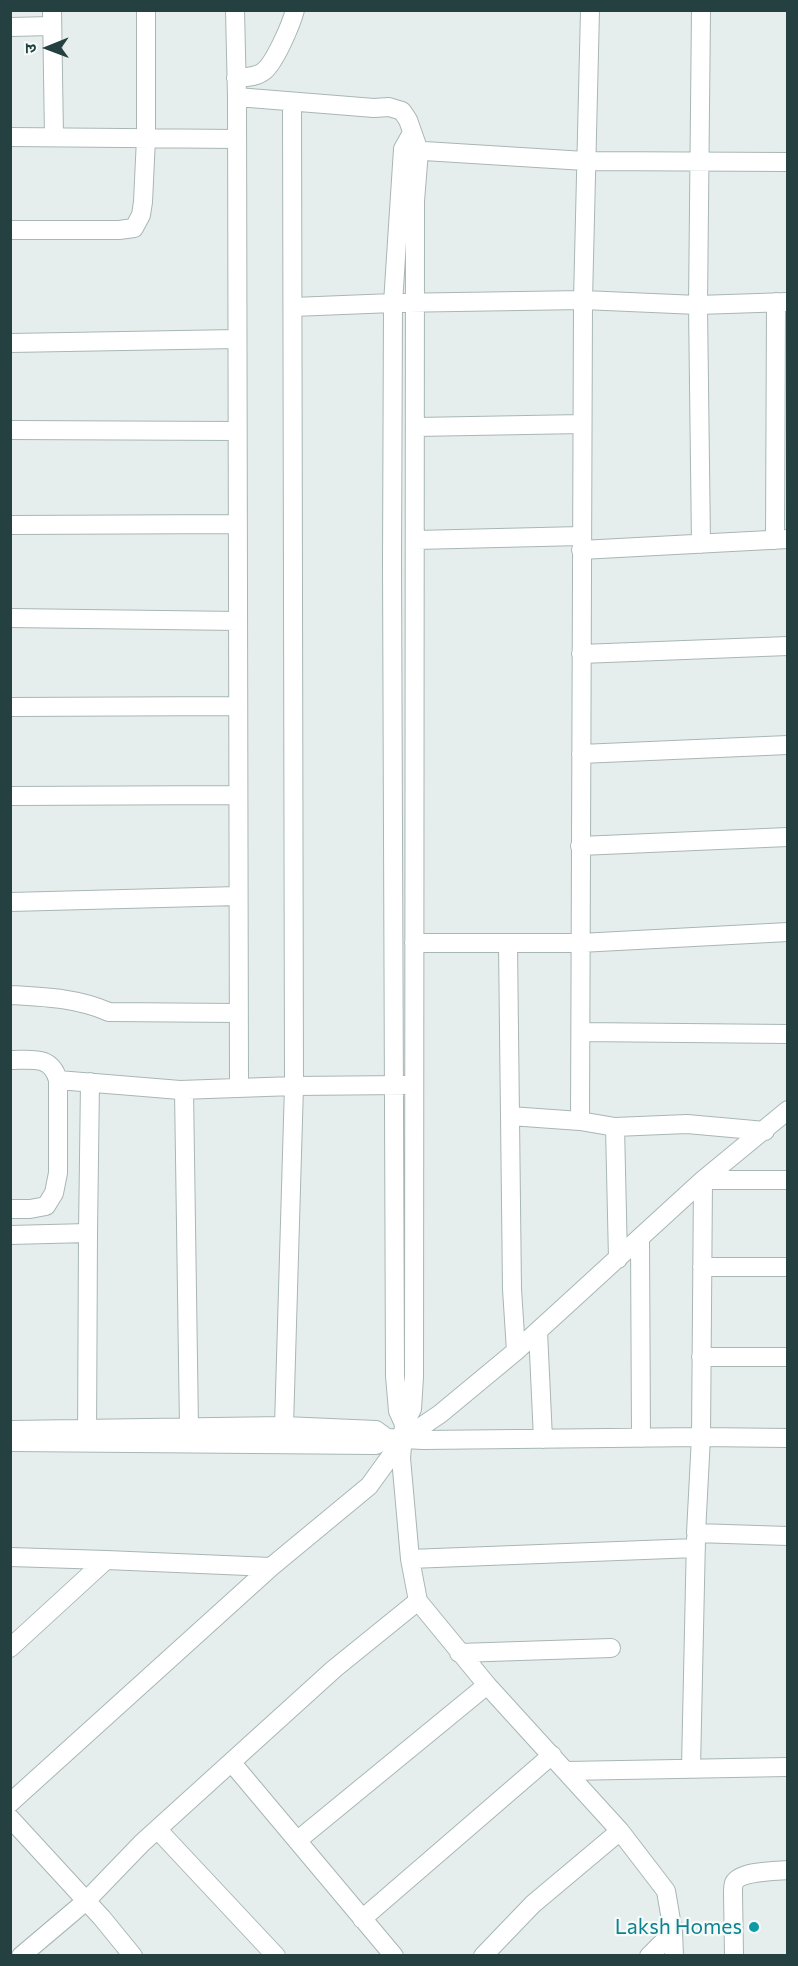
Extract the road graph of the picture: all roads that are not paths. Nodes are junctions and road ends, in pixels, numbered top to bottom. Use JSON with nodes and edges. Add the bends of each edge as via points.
{"nodes":[{"id":1,"x":147,"y":10,"type":"edge"},
{"id":2,"x":235,"y":10,"type":"edge"},
{"id":3,"x":294,"y":10,"type":"edge"},
{"id":4,"x":590,"y":10,"type":"edge"},
{"id":5,"x":701,"y":10,"type":"edge"},
{"id":6,"x":52,"y":18,"type":"edge"},
{"id":7,"x":10,"y":27,"type":"edge"},
{"id":8,"x":236,"y":78,"type":"junction"},
{"id":9,"x":237,"y":97,"type":"junction"},
{"id":10,"x":292,"y":102,"type":"junction"},
{"id":11,"x":54,"y":136,"type":"junction"},
{"id":12,"x":10,"y":137,"type":"edge"},
{"id":13,"x":146,"y":138,"type":"junction"},
{"id":14,"x":237,"y":139,"type":"junction"},
{"id":15,"x":411,"y":150,"type":"junction"},
{"id":16,"x":585,"y":161,"type":"junction"},
{"id":17,"x":699,"y":162,"type":"junction"},
{"id":18,"x":788,"y":162,"type":"edge"},
{"id":19,"x":10,"y":230,"type":"edge"},
{"id":20,"x":583,"y":300,"type":"junction"},
{"id":21,"x":782,"y":302,"type":"edge"},
{"id":22,"x":393,"y":303,"type":"junction"},
{"id":23,"x":416,"y":303,"type":"junction"},
{"id":24,"x":698,"y":304,"type":"junction"},
{"id":25,"x":292,"y":307,"type":"junction"},
{"id":26,"x":237,"y":339,"type":"junction"},
{"id":27,"x":10,"y":343,"type":"edge"},
{"id":28,"x":582,"y":424,"type":"junction"},
{"id":29,"x":416,"y":427,"type":"junction"},
{"id":30,"x":10,"y":430,"type":"edge"},
{"id":31,"x":237,"y":430,"type":"junction"},
{"id":32,"x":237,"y":524,"type":"junction"},
{"id":33,"x":10,"y":525,"type":"edge"},
{"id":34,"x":416,"y":540,"type":"junction"},
{"id":35,"x":781,"y":540,"type":"edge"},
{"id":36,"x":581,"y":543,"type":"junction"},
{"id":37,"x":701,"y":544,"type":"junction"},
{"id":38,"x":10,"y":618,"type":"edge"},
{"id":39,"x":238,"y":621,"type":"junction"},
{"id":40,"x":788,"y":645,"type":"edge"},
{"id":41,"x":581,"y":654,"type":"junction"},
{"id":42,"x":238,"y":706,"type":"junction"},
{"id":43,"x":10,"y":707,"type":"edge"},
{"id":44,"x":788,"y":745,"type":"edge"},
{"id":45,"x":580,"y":754,"type":"junction"},
{"id":46,"x":238,"y":795,"type":"junction"},
{"id":47,"x":10,"y":796,"type":"edge"},
{"id":48,"x":788,"y":837,"type":"edge"},
{"id":49,"x":580,"y":846,"type":"junction"},
{"id":50,"x":238,"y":896,"type":"junction"},
{"id":51,"x":10,"y":902,"type":"edge"},
{"id":52,"x":788,"y":932,"type":"edge"},
{"id":53,"x":414,"y":943,"type":"junction"},
{"id":54,"x":580,"y":943,"type":"junction"},
{"id":55,"x":508,"y":944,"type":"junction"},
{"id":56,"x":10,"y":995,"type":"edge"},
{"id":57,"x":238,"y":1013,"type":"junction"},
{"id":58,"x":581,"y":1032,"type":"junction"},
{"id":59,"x":788,"y":1034,"type":"edge"},
{"id":60,"x":10,"y":1060,"type":"edge"},
{"id":61,"x":58,"y":1080,"type":"junction"},
{"id":62,"x":90,"y":1082,"type":"junction"},
{"id":63,"x":393,"y":1085,"type":"junction"},
{"id":64,"x":414,"y":1085,"type":"junction"},
{"id":65,"x":294,"y":1086,"type":"junction"},
{"id":66,"x":239,"y":1088,"type":"junction"},
{"id":67,"x":184,"y":1090,"type":"junction"},
{"id":68,"x":788,"y":1110,"type":"edge"},
{"id":69,"x":510,"y":1116,"type":"junction"},
{"id":70,"x":580,"y":1121,"type":"junction"},
{"id":71,"x":615,"y":1127,"type":"junction"},
{"id":72,"x":765,"y":1131,"type":"junction"},
{"id":73,"x":703,"y":1180,"type":"junction"},
{"id":74,"x":788,"y":1180,"type":"edge"},
{"id":75,"x":10,"y":1209,"type":"edge"},
{"id":76,"x":88,"y":1233,"type":"junction"},
{"id":77,"x":10,"y":1235,"type":"edge"},
{"id":78,"x":640,"y":1239,"type":"junction"},
{"id":79,"x":618,"y":1259,"type":"junction"},
{"id":80,"x":702,"y":1267,"type":"junction"},
{"id":81,"x":788,"y":1267,"type":"edge"},
{"id":82,"x":538,"y":1331,"type":"junction"},
{"id":83,"x":516,"y":1351,"type":"junction"},
{"id":84,"x":701,"y":1357,"type":"junction"},
{"id":85,"x":788,"y":1357,"type":"edge"},
{"id":86,"x":284,"y":1426,"type":"junction"},
{"id":87,"x":189,"y":1428,"type":"junction"},
{"id":88,"x":10,"y":1430,"type":"edge"},
{"id":89,"x":398,"y":1434,"type":"junction"},
{"id":90,"x":87,"y":1436,"type":"junction"},
{"id":91,"x":701,"y":1437,"type":"junction"},
{"id":92,"x":641,"y":1438,"type":"junction"},
{"id":93,"x":788,"y":1438,"type":"edge"},
{"id":94,"x":543,"y":1439,"type":"junction"},
{"id":95,"x":10,"y":1442,"type":"edge"},
{"id":96,"x":788,"y":1536,"type":"edge"},
{"id":97,"x":696,"y":1540,"type":"junction"},
{"id":98,"x":10,"y":1557,"type":"edge"},
{"id":99,"x":410,"y":1559,"type":"junction"},
{"id":100,"x":105,"y":1560,"type":"junction"},
{"id":101,"x":271,"y":1568,"type":"junction"},
{"id":102,"x":418,"y":1601,"type":"junction"},
{"id":103,"x":10,"y":1648,"type":"edge"},
{"id":104,"x":611,"y":1648,"type":"dead end"},
{"id":105,"x":459,"y":1653,"type":"junction"},
{"id":106,"x":487,"y":1685,"type":"junction"},
{"id":107,"x":552,"y":1755,"type":"junction"},
{"id":108,"x":232,"y":1763,"type":"junction"},
{"id":109,"x":691,"y":1767,"type":"junction"},
{"id":110,"x":788,"y":1767,"type":"edge"},
{"id":111,"x":566,"y":1771,"type":"junction"},
{"id":112,"x":10,"y":1803,"type":"edge"},
{"id":113,"x":10,"y":1818,"type":"edge"},
{"id":114,"x":158,"y":1830,"type":"junction"},
{"id":115,"x":620,"y":1831,"type":"junction"},
{"id":116,"x":298,"y":1840,"type":"junction"},
{"id":117,"x":788,"y":1870,"type":"edge"},
{"id":118,"x":86,"y":1901,"type":"junction"},
{"id":119,"x":362,"y":1919,"type":"junction"},
{"id":120,"x":673,"y":1932,"type":"junction"},
{"id":121,"x":21,"y":1956,"type":"edge"},
{"id":122,"x":133,"y":1956,"type":"edge"},
{"id":123,"x":276,"y":1956,"type":"edge"},
{"id":124,"x":394,"y":1956,"type":"edge"},
{"id":125,"x":483,"y":1956,"type":"edge"},
{"id":126,"x":649,"y":1956,"type":"edge"},
{"id":127,"x":674,"y":1956,"type":"edge"},
{"id":128,"x":734,"y":1956,"type":"edge"}],
"edges":[{"from":1,"to":13,"type":"street"},
{"from":2,"to":8,"type":"street"},
{"from":3,"to":8,"type":"street","via":[[292,22],[265,70]]},
{"from":4,"to":16,"type":"street"},
{"from":5,"to":17,"type":"street"},
{"from":6,"to":7,"type":"street"},
{"from":6,"to":11,"type":"street"},
{"from":8,"to":9,"type":"street"},
{"from":9,"to":10,"type":"street"},
{"from":9,"to":14,"type":"street"},
{"from":10,"to":15,"type":"street","via":[[402,111],[412,133]]},
{"from":10,"to":25,"type":"street"},
{"from":11,"to":12,"type":"street"},
{"from":11,"to":13,"type":"street"},
{"from":13,"to":14,"type":"street"},
{"from":13,"to":19,"type":"street","via":[[141,215],[134,228]]},
{"from":14,"to":26,"type":"street"},
{"from":15,"to":16,"type":"street"},
{"from":15,"to":22,"type":"street"},
{"from":15,"to":23,"type":"street","via":[[416,201]]},
{"from":16,"to":17,"type":"street"},
{"from":16,"to":20,"type":"street"},
{"from":17,"to":18,"type":"street"},
{"from":17,"to":24,"type":"street"},
{"from":20,"to":23,"type":"street"},
{"from":20,"to":24,"type":"street"},
{"from":20,"to":28,"type":"street"},
{"from":21,"to":24,"type":"street"},
{"from":21,"to":35,"type":"street"},
{"from":22,"to":23,"type":"street"},
{"from":22,"to":25,"type":"street"},
{"from":22,"to":63,"type":"street"},
{"from":23,"to":29,"type":"street"},
{"from":24,"to":37,"type":"street"},
{"from":25,"to":65,"type":"street"},
{"from":26,"to":27,"type":"street"},
{"from":26,"to":31,"type":"street"},
{"from":28,"to":29,"type":"street"},
{"from":28,"to":36,"type":"street"},
{"from":29,"to":34,"type":"street"},
{"from":30,"to":31,"type":"street"},
{"from":31,"to":32,"type":"street"},
{"from":32,"to":33,"type":"street"},
{"from":32,"to":39,"type":"street"},
{"from":34,"to":36,"type":"street"},
{"from":34,"to":53,"type":"street"},
{"from":35,"to":37,"type":"street"},
{"from":36,"to":37,"type":"street"},
{"from":36,"to":41,"type":"street"},
{"from":38,"to":39,"type":"street"},
{"from":39,"to":42,"type":"street"},
{"from":40,"to":41,"type":"street"},
{"from":41,"to":45,"type":"street"},
{"from":42,"to":43,"type":"street"},
{"from":42,"to":46,"type":"street"},
{"from":44,"to":45,"type":"street"},
{"from":45,"to":49,"type":"street"},
{"from":46,"to":47,"type":"street"},
{"from":46,"to":50,"type":"street"},
{"from":48,"to":49,"type":"street"},
{"from":49,"to":54,"type":"street"},
{"from":50,"to":51,"type":"street"},
{"from":50,"to":57,"type":"street"},
{"from":52,"to":54,"type":"street"},
{"from":53,"to":55,"type":"street"},
{"from":53,"to":64,"type":"street"},
{"from":54,"to":55,"type":"street"},
{"from":54,"to":58,"type":"street"},
{"from":55,"to":69,"type":"street"},
{"from":56,"to":57,"type":"street","via":[[76,1000],[109,1011]]},
{"from":57,"to":66,"type":"street"},
{"from":58,"to":59,"type":"street"},
{"from":58,"to":70,"type":"street"},
{"from":60,"to":61,"type":"street","via":[[50,1064]]},
{"from":61,"to":62,"type":"street"},
{"from":61,"to":75,"type":"street","via":[[58,1173],[54,1193],[46,1206]]},
{"from":62,"to":67,"type":"street"},
{"from":62,"to":76,"type":"street"},
{"from":63,"to":64,"type":"street"},
{"from":63,"to":65,"type":"street"},
{"from":63,"to":89,"type":"street","via":[[394,1376]]},
{"from":64,"to":89,"type":"street","via":[[414,1377],[412,1409]]},
{"from":65,"to":66,"type":"street"},
{"from":65,"to":86,"type":"street"},
{"from":66,"to":67,"type":"street"},
{"from":67,"to":87,"type":"street"},
{"from":68,"to":72,"type":"street"},
{"from":69,"to":70,"type":"street"},
{"from":69,"to":83,"type":"street"},
{"from":70,"to":71,"type":"street"},
{"from":71,"to":72,"type":"street","via":[[687,1124]]},
{"from":71,"to":79,"type":"street"},
{"from":72,"to":73,"type":"street"},
{"from":73,"to":74,"type":"street"},
{"from":73,"to":78,"type":"street"},
{"from":73,"to":80,"type":"street"},
{"from":76,"to":77,"type":"street"},
{"from":76,"to":90,"type":"street"},
{"from":78,"to":79,"type":"street"},
{"from":78,"to":92,"type":"street"},
{"from":79,"to":82,"type":"street"},
{"from":80,"to":81,"type":"street"},
{"from":80,"to":84,"type":"street"},
{"from":82,"to":83,"type":"street"},
{"from":82,"to":94,"type":"street"},
{"from":83,"to":89,"type":"street","via":[[440,1414]]},
{"from":84,"to":85,"type":"street"},
{"from":84,"to":91,"type":"street"},
{"from":86,"to":87,"type":"street"},
{"from":86,"to":89,"type":"street"},
{"from":87,"to":90,"type":"street"},
{"from":88,"to":90,"type":"street"},
{"from":89,"to":90,"type":"street","via":[[376,1445]]},
{"from":89,"to":94,"type":"street","via":[[454,1441]]},
{"from":89,"to":99,"type":"street"},
{"from":89,"to":101,"type":"street","via":[[369,1486]]},
{"from":90,"to":95,"type":"street"},
{"from":91,"to":92,"type":"street"},
{"from":91,"to":93,"type":"street"},
{"from":91,"to":97,"type":"street"},
{"from":92,"to":94,"type":"street"},
{"from":96,"to":97,"type":"street"},
{"from":97,"to":99,"type":"street"},
{"from":97,"to":109,"type":"street"},
{"from":98,"to":100,"type":"street"},
{"from":99,"to":102,"type":"street"},
{"from":100,"to":101,"type":"street"},
{"from":100,"to":103,"type":"street"},
{"from":101,"to":112,"type":"street"},
{"from":102,"to":105,"type":"street"},
{"from":102,"to":108,"type":"street","via":[[334,1669]]},
{"from":104,"to":105,"type":"street"},
{"from":105,"to":106,"type":"street"},
{"from":106,"to":107,"type":"street"},
{"from":106,"to":116,"type":"street"},
{"from":107,"to":111,"type":"street"},
{"from":107,"to":119,"type":"street"},
{"from":108,"to":114,"type":"street"},
{"from":108,"to":116,"type":"street"},
{"from":109,"to":110,"type":"street"},
{"from":109,"to":111,"type":"street"},
{"from":111,"to":115,"type":"street"},
{"from":113,"to":118,"type":"street"},
{"from":114,"to":118,"type":"street"},
{"from":114,"to":123,"type":"street"},
{"from":115,"to":120,"type":"street","via":[[666,1891]]},
{"from":115,"to":125,"type":"street","via":[[533,1904]]},
{"from":116,"to":119,"type":"street"},
{"from":117,"to":128,"type":"street","via":[[751,1874],[734,1883]]},
{"from":118,"to":121,"type":"street"},
{"from":118,"to":122,"type":"street"},
{"from":119,"to":124,"type":"street"},
{"from":120,"to":126,"type":"street"},
{"from":120,"to":127,"type":"street"}]}
